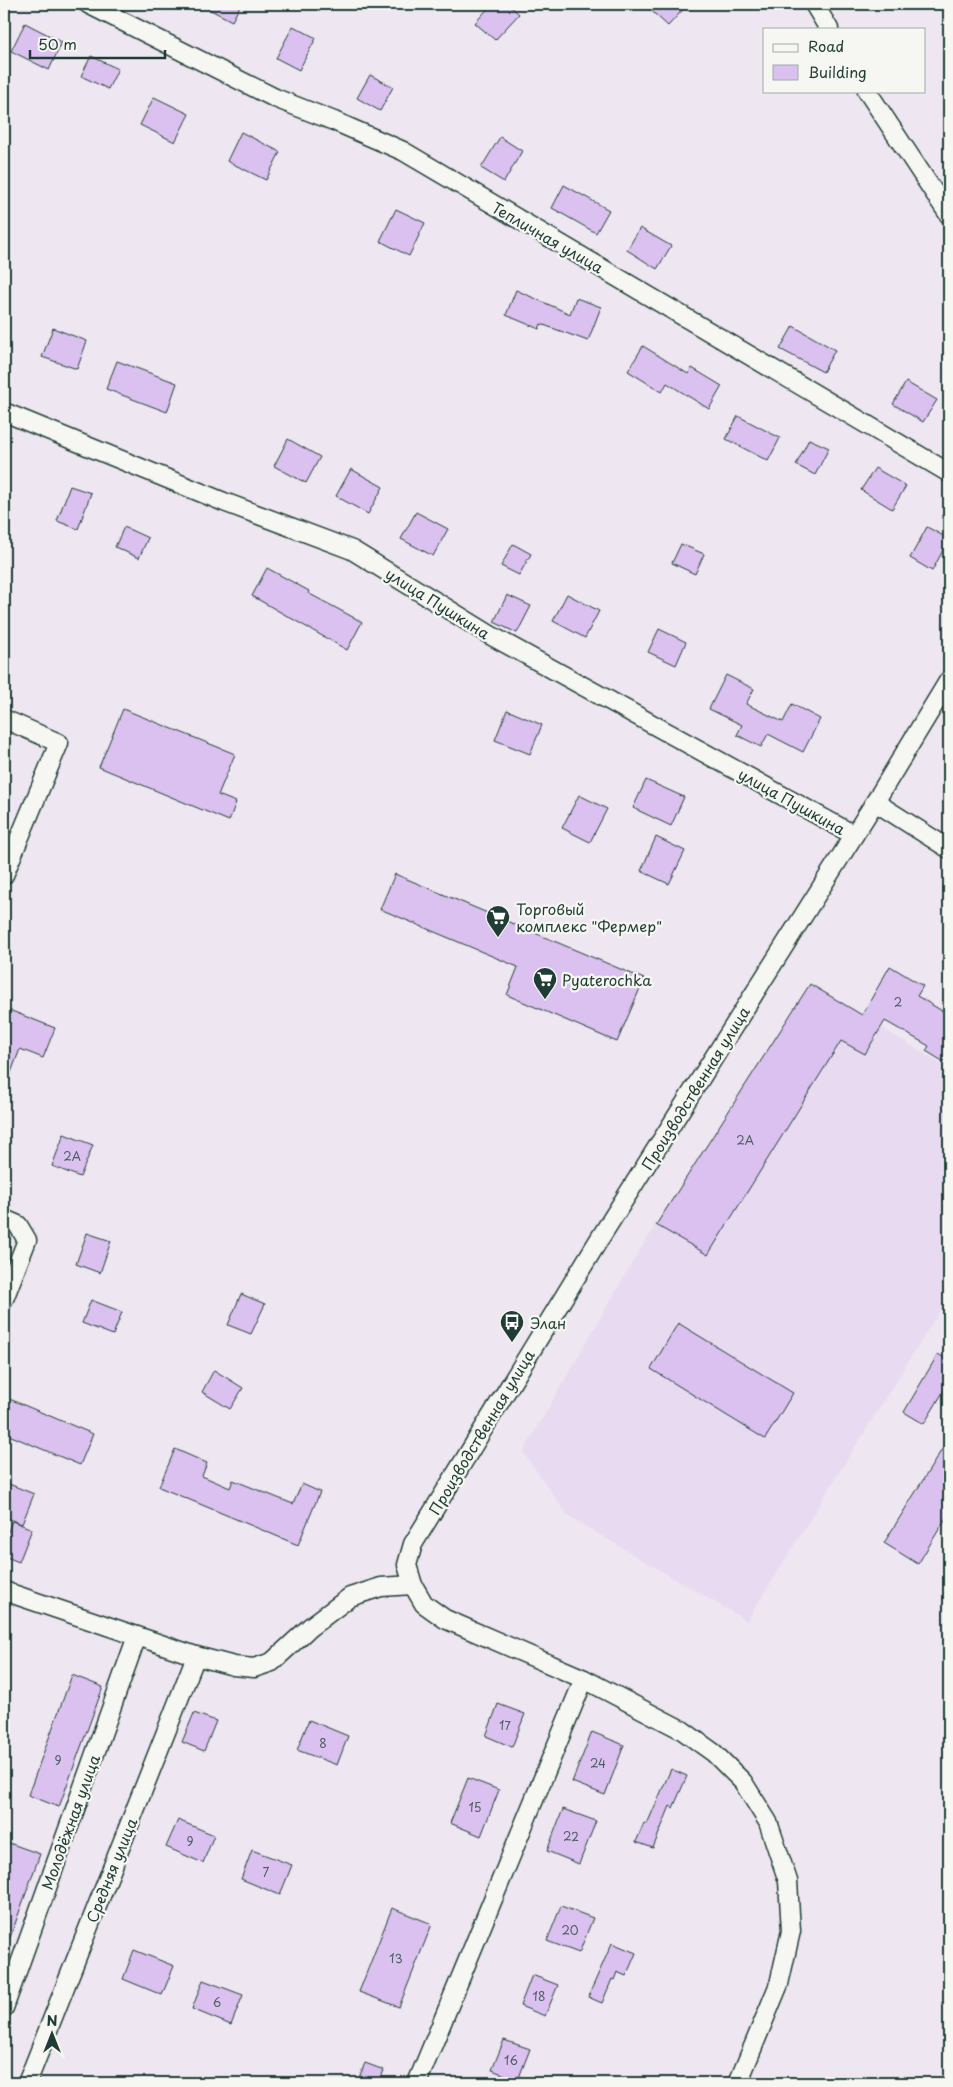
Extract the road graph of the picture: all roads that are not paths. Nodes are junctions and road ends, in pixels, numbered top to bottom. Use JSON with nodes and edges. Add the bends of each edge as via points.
{"nodes":[{"id":1,"x":88,"y":4,"type":"edge"},
{"id":2,"x":814,"y":4,"type":"edge"},
{"id":3,"x":828,"y":28,"type":"edge"},
{"id":4,"x":868,"y":92,"type":"edge"},
{"id":5,"x":949,"y":215,"type":"edge"},
{"id":6,"x":4,"y":412,"type":"edge"},
{"id":7,"x":949,"y":473,"type":"edge"},
{"id":8,"x":949,"y":680,"type":"edge"},
{"id":9,"x":4,"y":720,"type":"edge"},
{"id":10,"x":876,"y":802,"type":"junction"},
{"id":11,"x":854,"y":835,"type":"junction"},
{"id":12,"x":949,"y":849,"type":"edge"},
{"id":13,"x":4,"y":875,"type":"edge"},
{"id":14,"x":4,"y":1219,"type":"edge"},
{"id":15,"x":4,"y":1299,"type":"edge"},
{"id":16,"x":413,"y":1585,"type":"junction"},
{"id":17,"x":4,"y":1590,"type":"edge"},
{"id":18,"x":137,"y":1636,"type":"junction"},
{"id":19,"x":196,"y":1656,"type":"junction"},
{"id":20,"x":584,"y":1679,"type":"junction"},
{"id":21,"x":4,"y":2008,"type":"edge"},
{"id":22,"x":27,"y":2083,"type":"edge"},
{"id":23,"x":416,"y":2083,"type":"edge"},
{"id":24,"x":738,"y":2083,"type":"edge"}],
"edges":[{"from":1,"to":7,"type":"street","name":"Тепличная улица","via":[[275,98],[403,151]]},
{"from":2,"to":3,"type":"street"},
{"from":4,"to":5,"type":"street"},
{"from":6,"to":11,"type":"street","name":"улица Пушкина","via":[[224,502],[352,550],[490,635]]},
{"from":8,"to":10,"type":"street","name":"Производственная улица"},
{"from":9,"to":13,"type":"street","via":[[60,743]]},
{"from":10,"to":11,"type":"street","name":"Производственная улица"},
{"from":10,"to":12,"type":"street"},
{"from":11,"to":16,"type":"street","name":"Производственная улица","via":[[605,1230],[413,1544],[407,1565]]},
{"from":14,"to":15,"type":"street","via":[[18,1225],[27,1240]]},
{"from":16,"to":19,"type":"street","via":[[381,1587],[350,1597],[310,1626],[272,1662],[254,1668]]},
{"from":16,"to":20,"type":"street","name":"Производственная улица","via":[[424,1604],[445,1619]]},
{"from":17,"to":18,"type":"street"},
{"from":18,"to":19,"type":"street"},
{"from":18,"to":21,"type":"street","name":"Молодёжная улица"},
{"from":19,"to":22,"type":"street","name":"Средняя улица"},
{"from":20,"to":23,"type":"street"},
{"from":20,"to":24,"type":"street","name":"Производственная улица","via":[[682,1730],[714,1753],[743,1782],[768,1822],[788,1881],[791,1931],[779,1984]]}]}
